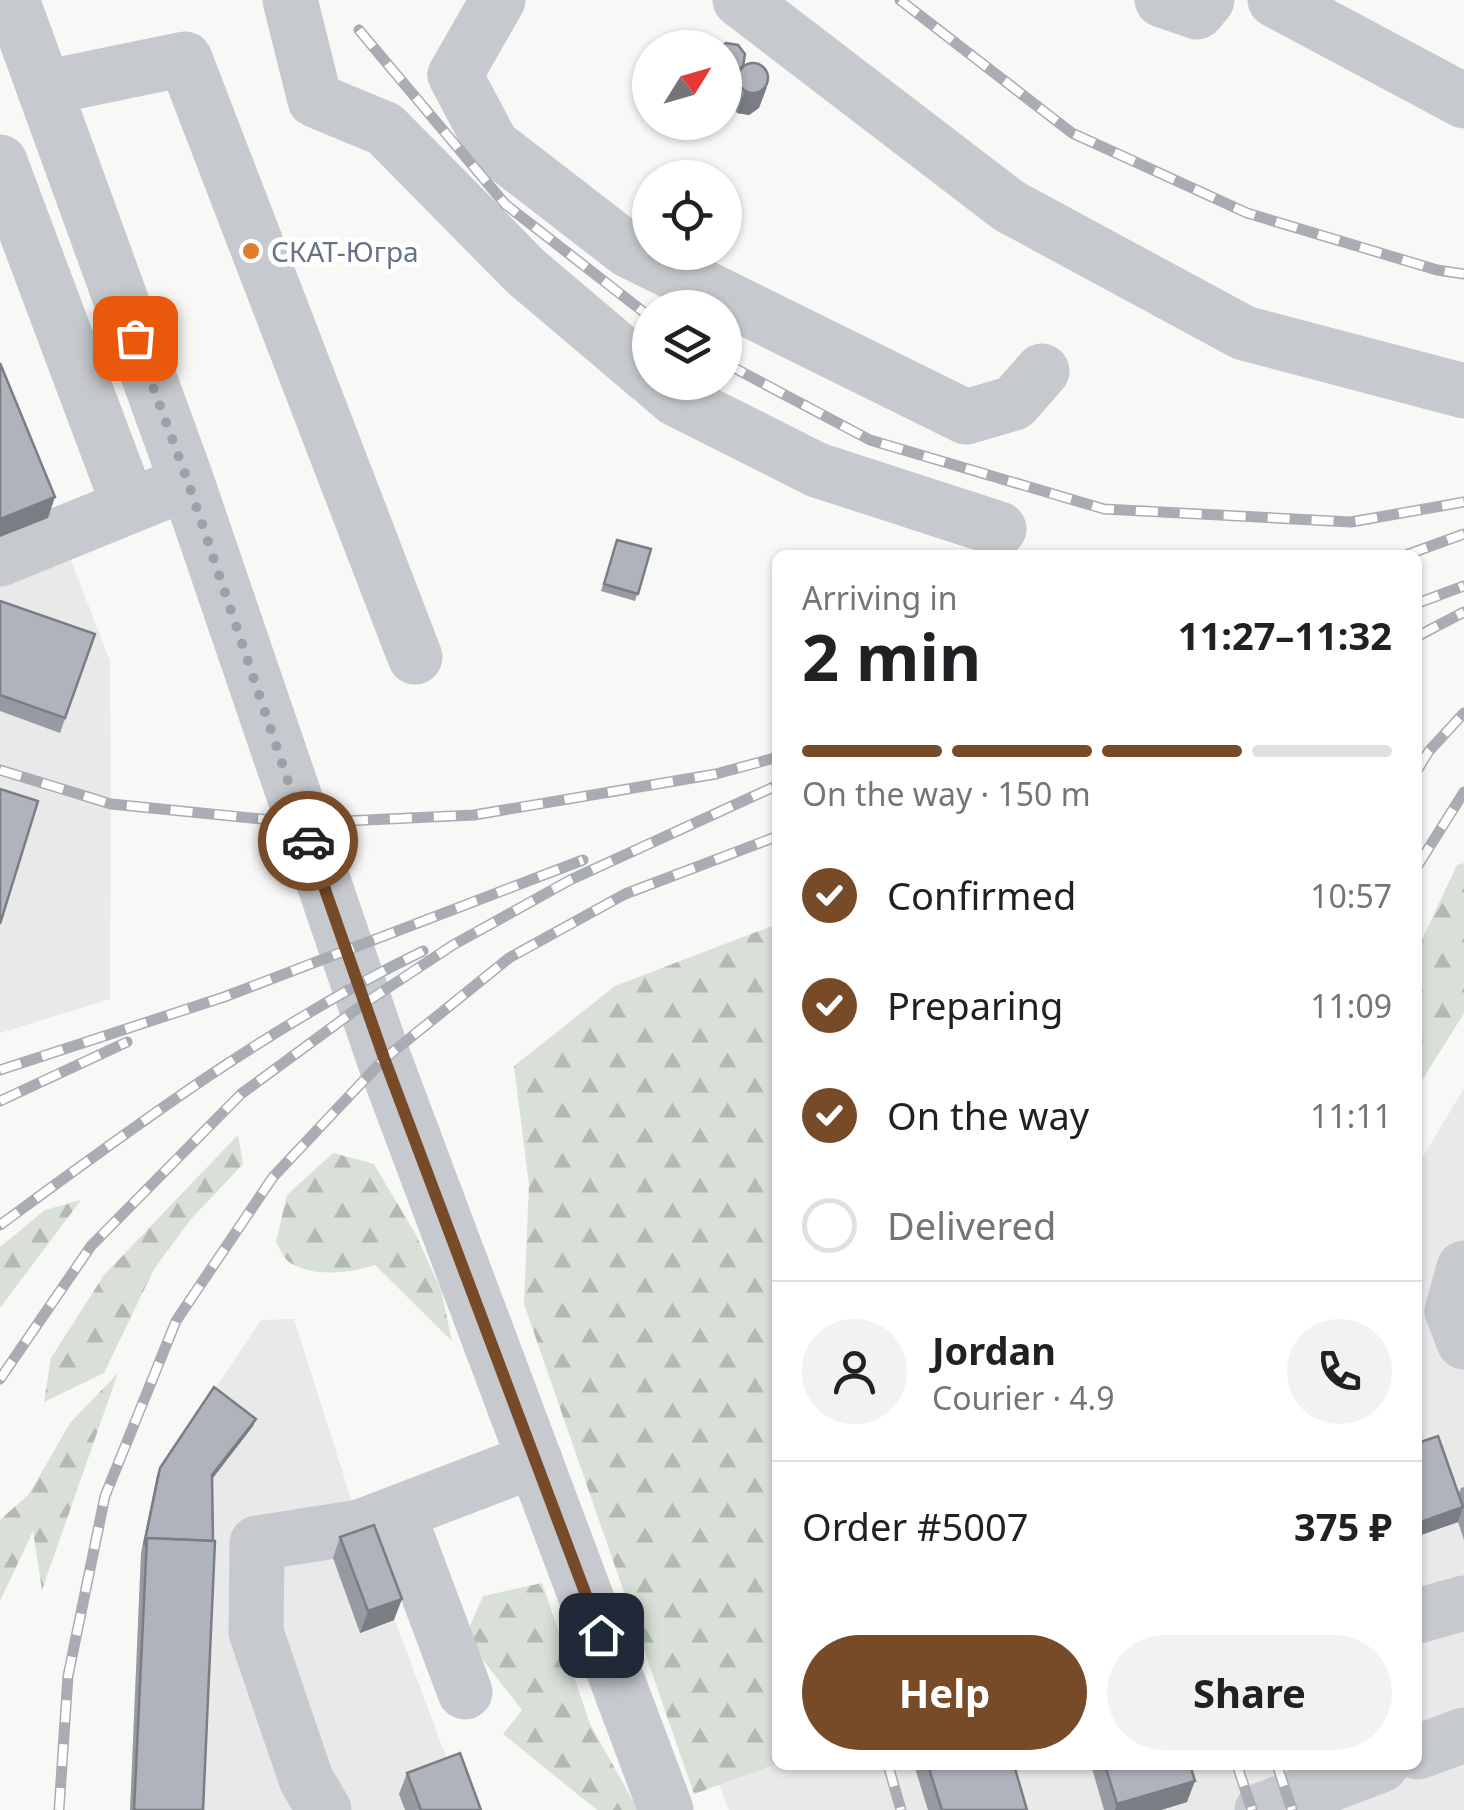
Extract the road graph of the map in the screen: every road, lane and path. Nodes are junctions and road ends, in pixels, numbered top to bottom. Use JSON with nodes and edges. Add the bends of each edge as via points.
{"nodes":[{"id":1,"x":290,"y":0,"type":"edge"},
{"id":2,"x":498,"y":0,"type":"edge"},
{"id":3,"x":740,"y":0,"type":"edge"},
{"id":4,"x":1162,"y":0,"type":"edge"},
{"id":5,"x":1207,"y":0,"type":"edge"},
{"id":6,"x":1275,"y":0,"type":"edge"},
{"id":7,"x":12,"y":26,"type":"edge"},
{"id":8,"x":44,"y":88,"type":"junction"},
{"id":9,"x":1464,"y":101,"type":"edge"},
{"id":10,"x":0,"y":162,"type":"edge"},
{"id":11,"x":632,"y":362,"type":"edge"},
{"id":12,"x":1042,"y":371,"type":"dead end"},
{"id":13,"x":1464,"y":391,"type":"edge"},
{"id":14,"x":678,"y":400,"type":"edge"},
{"id":15,"x":188,"y":482,"type":"junction"},
{"id":16,"x":129,"y":506,"type":"junction"},
{"id":17,"x":999,"y":530,"type":"dead end"},
{"id":18,"x":0,"y":559,"type":"edge"},
{"id":19,"x":415,"y":657,"type":"dead end"},
{"id":20,"x":1464,"y":1268,"type":"edge"},
{"id":21,"x":1464,"y":1342,"type":"edge"},
{"id":22,"x":535,"y":1460,"type":"junction"},
{"id":23,"x":398,"y":1512,"type":"junction"},
{"id":24,"x":1464,"y":1603,"type":"edge"},
{"id":25,"x":1422,"y":1615,"type":"edge"},
{"id":26,"x":465,"y":1692,"type":"dead end"},
{"id":27,"x":1464,"y":1734,"type":"edge"},
{"id":28,"x":1422,"y":1750,"type":"edge"},
{"id":29,"x":1354,"y":1770,"type":"edge"},
{"id":30,"x":324,"y":1810,"type":"edge"},
{"id":31,"x":666,"y":1810,"type":"edge"},
{"id":32,"x":1262,"y":1810,"type":"edge"}],
"edges":[{"from":1,"to":11,"type":"street","via":[[315,100],[385,129],[525,271]]},
{"from":2,"to":12,"type":"street","via":[[454,74],[492,145],[628,250],[966,417],[1014,404]]},
{"from":3,"to":13,"type":"street","via":[[1009,206],[1143,279],[1244,333]]},
{"from":4,"to":5,"type":"street","via":[[1197,12]]},
{"from":6,"to":9,"type":"street"},
{"from":7,"to":8,"type":"street"},
{"from":8,"to":15,"type":"street"},
{"from":8,"to":19,"type":"street","via":[[185,60]]},
{"from":10,"to":16,"type":"street"},
{"from":14,"to":17,"type":"street","via":[[817,470]]},
{"from":15,"to":16,"type":"street"},
{"from":15,"to":22,"type":"street","via":[[384,1058]]},
{"from":16,"to":18,"type":"street"},
{"from":20,"to":21,"type":"street","via":[[1452,1310]]},
{"from":22,"to":23,"type":"street"},
{"from":22,"to":31,"type":"street"},
{"from":23,"to":26,"type":"street"},
{"from":23,"to":30,"type":"street","via":[[360,1527],[257,1543],[256,1632],[306,1779]]},
{"from":24,"to":25,"type":"street"},
{"from":27,"to":28,"type":"street"},
{"from":29,"to":32,"type":"street"}]}
